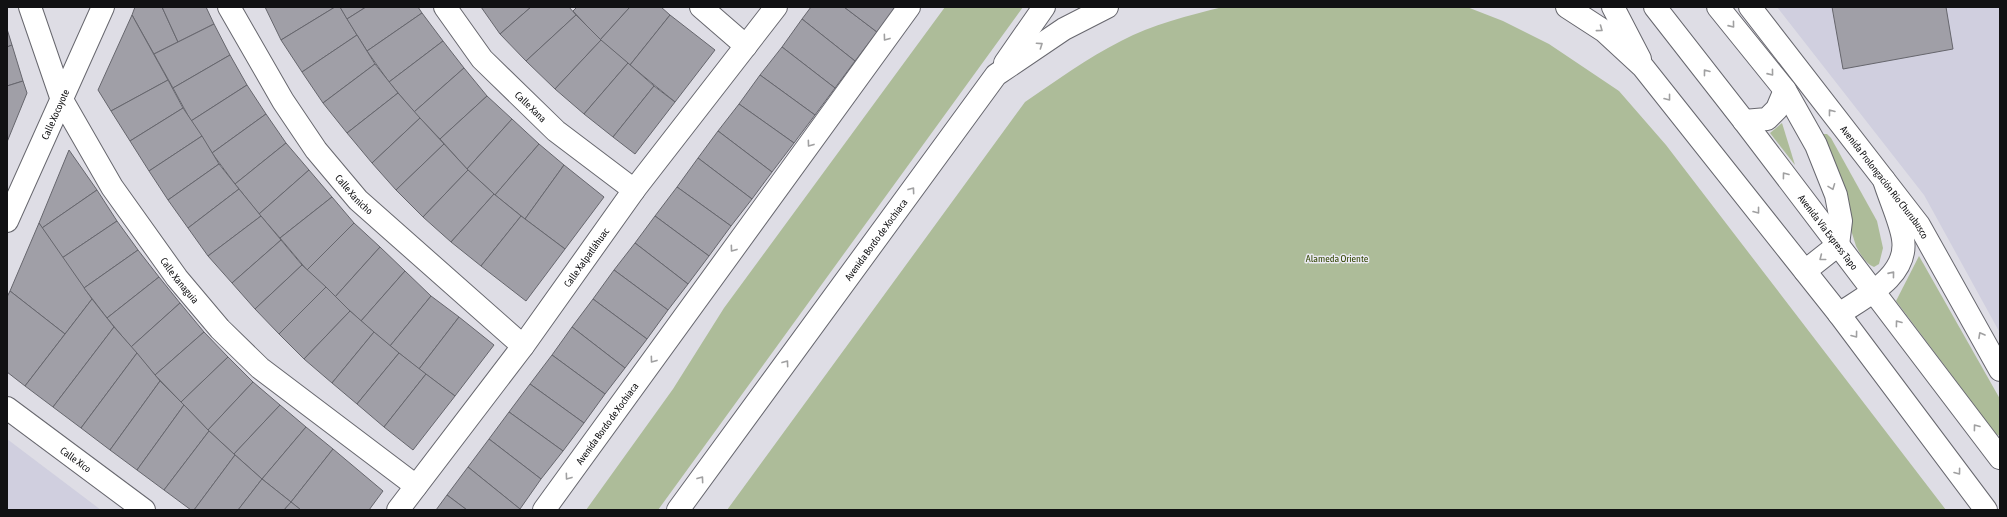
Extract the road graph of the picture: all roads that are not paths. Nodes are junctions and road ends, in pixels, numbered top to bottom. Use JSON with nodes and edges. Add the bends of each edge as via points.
{"nodes":[{"id":1,"x":30,"y":7,"type":"edge"},
{"id":2,"x":102,"y":7,"type":"edge"},
{"id":3,"x":229,"y":7,"type":"edge"},
{"id":4,"x":445,"y":7,"type":"edge"},
{"id":5,"x":701,"y":7,"type":"edge"},
{"id":6,"x":776,"y":7,"type":"edge"},
{"id":7,"x":909,"y":7,"type":"edge"},
{"id":8,"x":1044,"y":7,"type":"edge"},
{"id":9,"x":1107,"y":7,"type":"edge"},
{"id":10,"x":1567,"y":7,"type":"edge"},
{"id":11,"x":1613,"y":7,"type":"edge"},
{"id":12,"x":1655,"y":7,"type":"edge"},
{"id":13,"x":1718,"y":7,"type":"edge"},
{"id":14,"x":1750,"y":7,"type":"edge"},
{"id":15,"x":746,"y":46,"type":"junction"},
{"id":16,"x":1643,"y":67,"type":"junction"},
{"id":17,"x":996,"y":76,"type":"junction"},
{"id":18,"x":1785,"y":90,"type":"junction"},
{"id":19,"x":62,"y":100,"type":"junction"},
{"id":20,"x":1744,"y":121,"type":"junction"},
{"id":21,"x":1884,"y":180,"type":"junction"},
{"id":22,"x":634,"y":190,"type":"junction"},
{"id":23,"x":7,"y":221,"type":"edge"},
{"id":24,"x":1838,"y":245,"type":"junction"},
{"id":25,"x":1805,"y":271,"type":"junction"},
{"id":26,"x":1874,"y":290,"type":"junction"},
{"id":27,"x":1839,"y":314,"type":"junction"},
{"id":28,"x":523,"y":346,"type":"junction"},
{"id":29,"x":2000,"y":370,"type":"edge"},
{"id":30,"x":7,"y":408,"type":"edge"},
{"id":31,"x":2000,"y":458,"type":"edge"},
{"id":32,"x":416,"y":486,"type":"junction"},
{"id":33,"x":144,"y":510,"type":"edge"},
{"id":34,"x":398,"y":510,"type":"edge"},
{"id":35,"x":544,"y":510,"type":"edge"},
{"id":36,"x":678,"y":510,"type":"edge"},
{"id":37,"x":1986,"y":510,"type":"edge"}],
"edges":[{"from":1,"to":19,"type":"street","name":"Calle Xanaguia"},
{"from":2,"to":19,"type":"street","name":"Calle Xocoyote"},
{"from":3,"to":28,"type":"street","name":"Calle Xanicho","via":[[283,101],[316,150],[358,200]]},
{"from":4,"to":22,"type":"street","name":"Calle Xana","via":[[482,59],[556,131]]},
{"from":5,"to":15,"type":"street"},
{"from":6,"to":15,"type":"street","name":"Calle Xalpatláhuac"},
{"from":7,"to":35,"type":"street","name":"Avenida Bordo de Xochiaca","one_way":true},
{"from":8,"to":17,"type":"street"},
{"from":17,"to":9,"type":"street","name":"Avenida Bordo de Xochiaca","one_way":true,"via":[[1064,29]]},
{"from":10,"to":16,"type":"street","one_way":true,"via":[[1604,31]]},
{"from":11,"to":16,"type":"street"},
{"from":20,"to":12,"type":"street","name":"Avenida Vía Express Tapo","one_way":true},
{"from":13,"to":18,"type":"street","one_way":true},
{"from":21,"to":14,"type":"street","name":"Avenida Prolongación Río Churubusco","one_way":true},
{"from":15,"to":22,"type":"street","name":"Calle Xalpatláhuac"},
{"from":16,"to":25,"type":"street","one_way":true},
{"from":36,"to":17,"type":"street","name":"Avenida Bordo de Xochiaca","one_way":true},
{"from":18,"to":20,"type":"street","via":[[1777,109],[1767,119]]},
{"from":18,"to":24,"type":"street","one_way":true,"via":[[1816,145],[1836,195],[1841,221]]},
{"from":19,"to":23,"type":"street","name":"Calle Xocoyote"},
{"from":19,"to":32,"type":"street","name":"Calle Xanaguia","via":[[112,187],[177,278],[220,329],[260,368]]},
{"from":24,"to":20,"type":"street","name":"Avenida Vía Express Tapo","one_way":true},
{"from":26,"to":21,"type":"street","one_way":true,"via":[[1892,276],[1903,248],[1902,232]]},
{"from":29,"to":21,"type":"street","name":"Avenida Prolongación Río Churubusco","one_way":true,"via":[[1919,225]]},
{"from":22,"to":28,"type":"street","name":"Calle Xalpatláhuac"},
{"from":24,"to":25,"type":"street","one_way":true},
{"from":24,"to":26,"type":"street","name":"Avenida Vía Express Tapo"},
{"from":25,"to":27,"type":"street"},
{"from":26,"to":27,"type":"street"},
{"from":31,"to":26,"type":"street","name":"Avenida Vía Express Tapo","one_way":true},
{"from":27,"to":37,"type":"street","one_way":true},
{"from":28,"to":32,"type":"street","name":"Calle Xalpatláhuac"},
{"from":30,"to":33,"type":"street","name":"Calle Xico"},
{"from":32,"to":34,"type":"street","name":"Calle Xalpatláhuac"}]}
